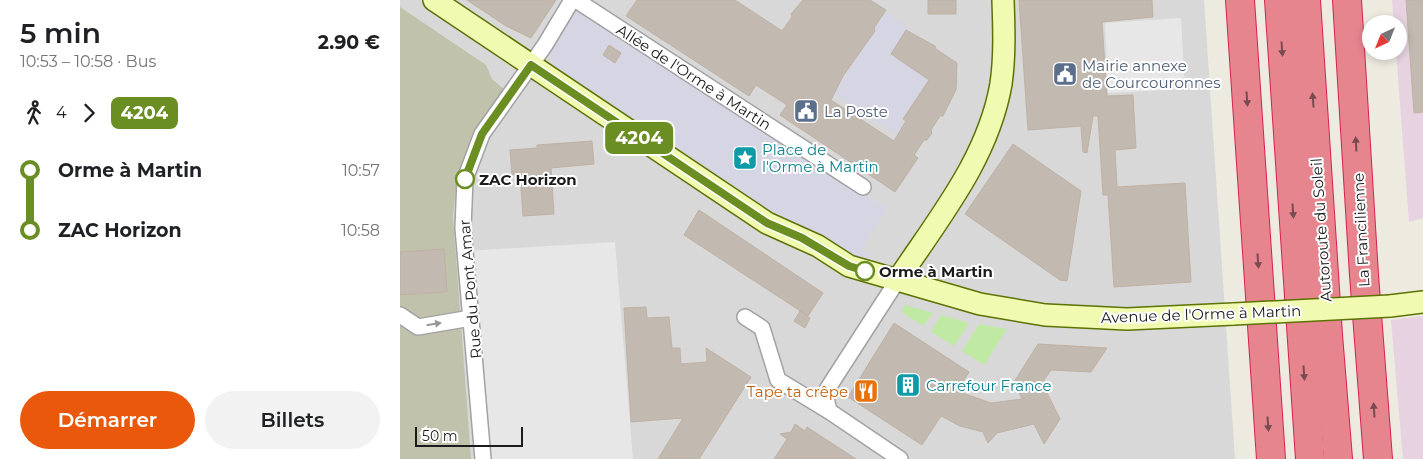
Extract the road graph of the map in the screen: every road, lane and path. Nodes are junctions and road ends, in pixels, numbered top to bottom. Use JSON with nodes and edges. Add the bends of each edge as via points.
{"nodes":[{"id":1,"x":434,"y":0,"type":"edge"},
{"id":2,"x":572,"y":0,"type":"edge"},
{"id":3,"x":576,"y":0,"type":"edge"},
{"id":4,"x":1003,"y":0,"type":"edge"},
{"id":5,"x":1240,"y":0,"type":"edge"},
{"id":6,"x":1279,"y":0,"type":"edge"},
{"id":7,"x":1306,"y":0,"type":"edge"},
{"id":8,"x":1347,"y":0,"type":"edge"},
{"id":9,"x":531,"y":65,"type":"junction"},
{"id":10,"x":863,"y":187,"type":"dead end"},
{"id":11,"x":897,"y":281,"type":"junction"},
{"id":12,"x":1423,"y":302,"type":"edge"},
{"id":13,"x":400,"y":315,"type":"edge"},
{"id":14,"x":745,"y":317,"type":"dead end"},
{"id":15,"x":472,"y":318,"type":"junction"},
{"id":16,"x":829,"y":411,"type":"junction"},
{"id":17,"x":897,"y":458,"type":"edge"},
{"id":18,"x":483,"y":459,"type":"edge"},
{"id":19,"x":1271,"y":459,"type":"edge"},
{"id":20,"x":1310,"y":459,"type":"edge"},
{"id":21,"x":1338,"y":459,"type":"edge"},
{"id":22,"x":1378,"y":459,"type":"edge"}],
"edges":[{"from":1,"to":9,"type":"main road","name":"Avenue de l'Orme à Martin"},
{"from":2,"to":9,"type":"street","name":"Rue du Pont Amar"},
{"from":3,"to":10,"type":"street","name":"Allée de l'Orme à Martin"},
{"from":4,"to":11,"type":"main road","via":[[1001,84],[980,151],[964,181]]},
{"from":5,"to":19,"type":"highway","one_way":true},
{"from":6,"to":20,"type":"highway","name":"Autoroute du Soleil","one_way":true},
{"from":21,"to":7,"type":"highway","name":"Autoroute du Soleil","one_way":true},
{"from":22,"to":8,"type":"highway","name":"La Francilienne","one_way":true},
{"from":9,"to":11,"type":"main road","name":"Avenue de l'Orme à Martin","via":[[767,223],[818,246],[849,266]]},
{"from":9,"to":15,"type":"street","name":"Rue du Pont Amar","via":[[482,134],[465,179],[463,228]]},
{"from":11,"to":12,"type":"main road","name":"Avenue de l'Orme à Martin","bridge":true,"via":[[980,304],[1045,315],[1127,319]]},
{"from":11,"to":16,"type":"street","via":[[828,388]]},
{"from":13,"to":15,"type":"street","one_way":true,"via":[[418,327]]},
{"from":14,"to":16,"type":"street","via":[[762,328],[778,380]]},
{"from":15,"to":18,"type":"street","name":"Rue du Pont Amar"},
{"from":16,"to":17,"type":"street"}]}
